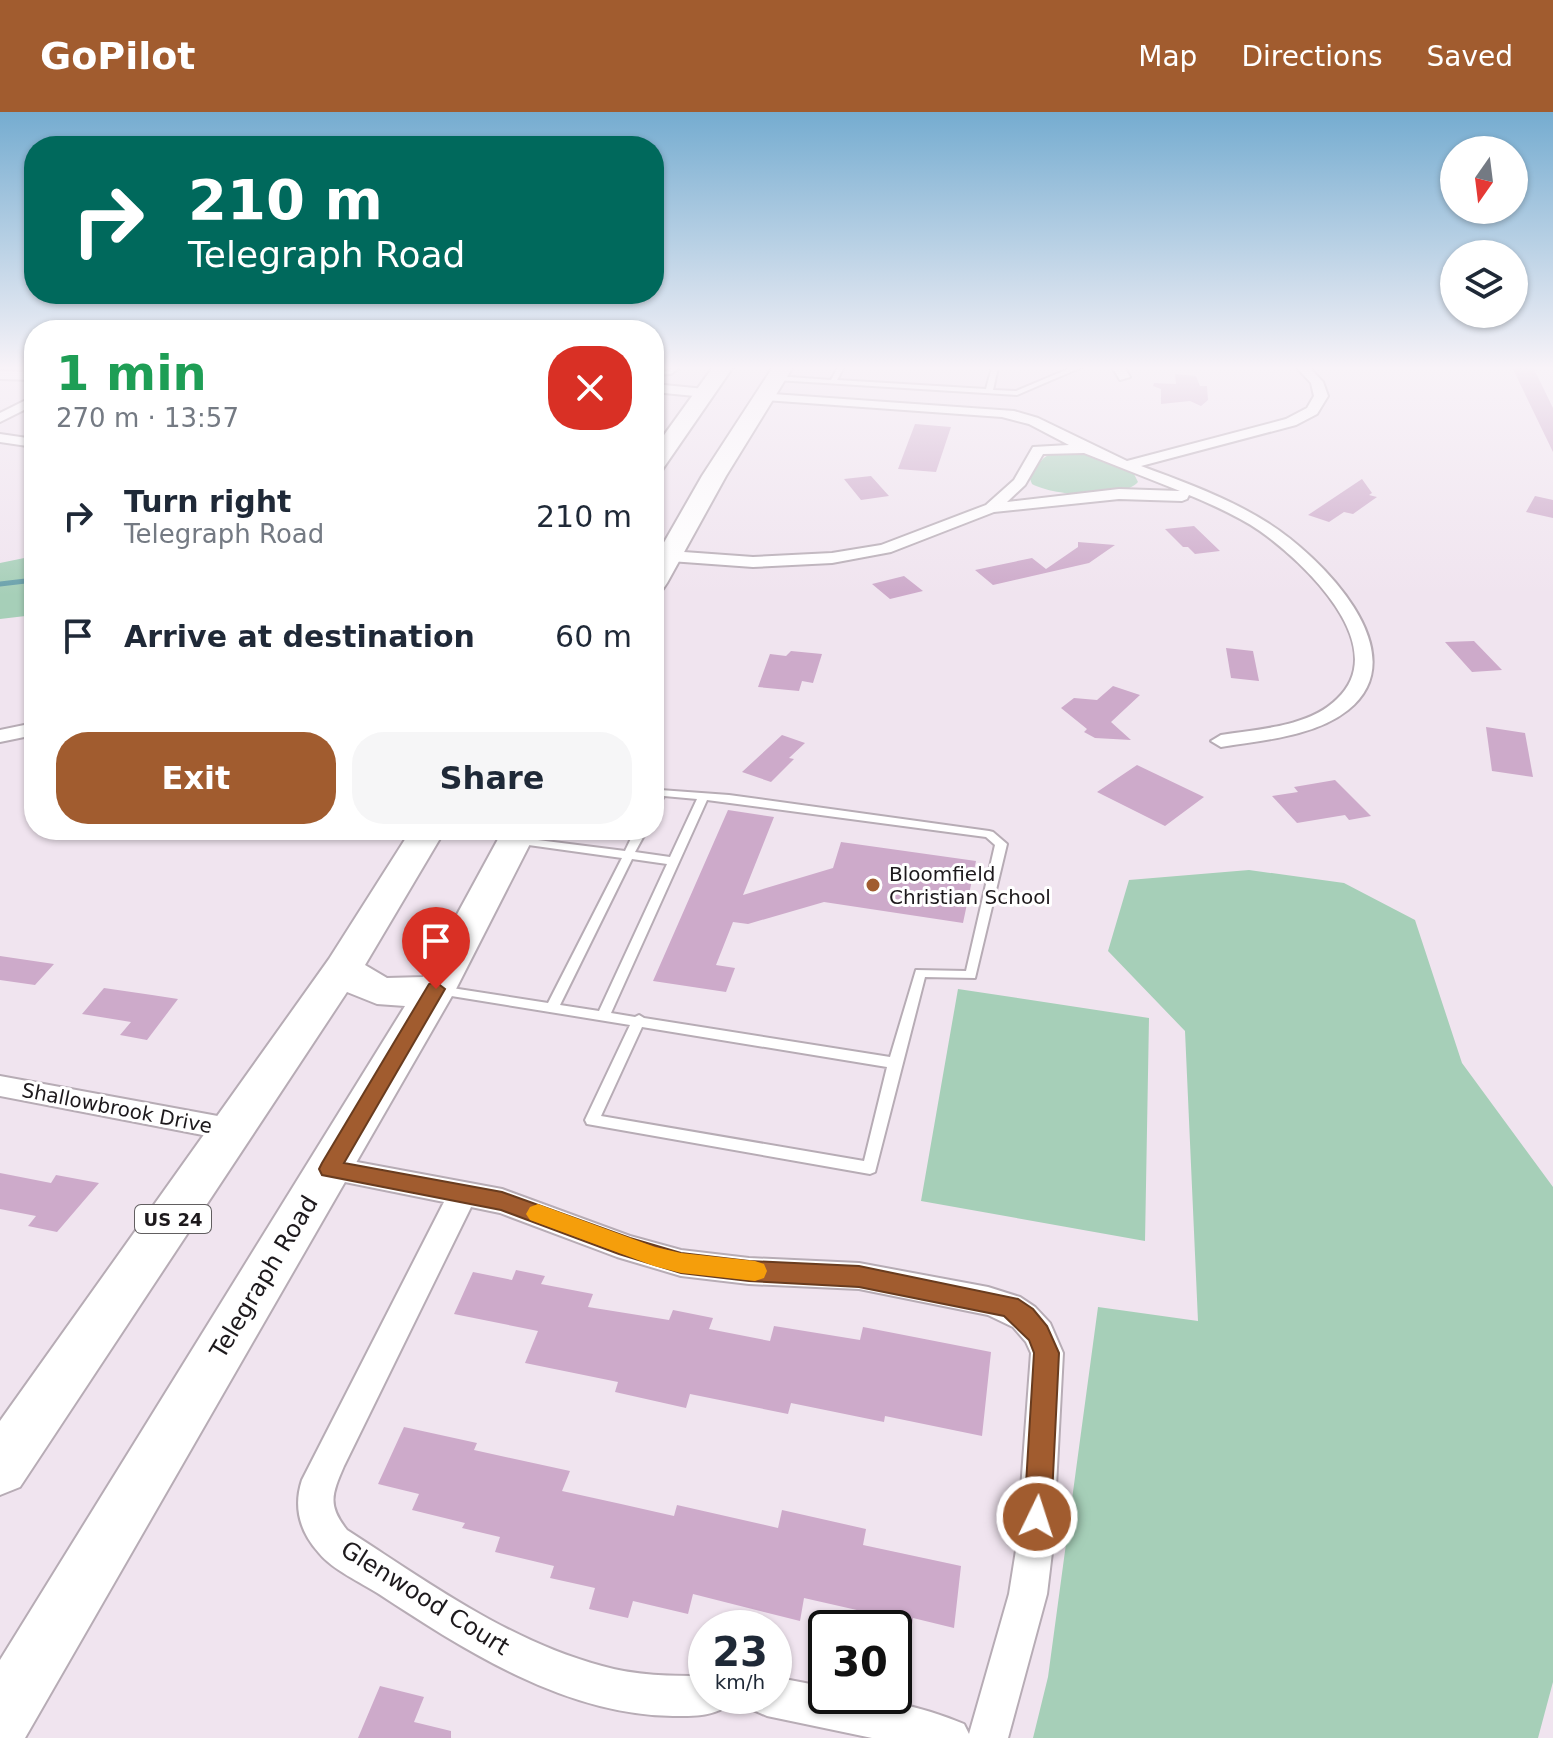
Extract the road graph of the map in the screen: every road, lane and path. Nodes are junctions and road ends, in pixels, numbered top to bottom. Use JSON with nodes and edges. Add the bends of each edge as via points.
{"nodes":[{"id":1,"x":719,"y":443,"type":"edge"},
{"id":2,"x":1038,"y":443,"type":"edge"},
{"id":3,"x":1075,"y":443,"type":"edge"},
{"id":4,"x":1212,"y":443,"type":"edge"},
{"id":5,"x":1038,"y":450,"type":"junction"},
{"id":6,"x":1089,"y":450,"type":"junction"},
{"id":7,"x":1127,"y":465,"type":"junction"},
{"id":8,"x":1144,"y":473,"type":"junction"},
{"id":9,"x":1020,"y":482,"type":"junction"},
{"id":10,"x":1138,"y":493,"type":"junction"},
{"id":11,"x":1060,"y":498,"type":"junction"},
{"id":12,"x":1207,"y":499,"type":"junction"},
{"id":13,"x":991,"y":508,"type":"junction"},
{"id":14,"x":670,"y":556,"type":"junction"},
{"id":15,"x":664,"y":566,"type":"edge"},
{"id":16,"x":18,"y":732,"type":"edge"},
{"id":17,"x":1221,"y":741,"type":"dead end"},
{"id":18,"x":0,"y":750,"type":"edge"},
{"id":19,"x":664,"y":794,"type":"edge"},
{"id":20,"x":702,"y":799,"type":"junction"},
{"id":21,"x":422,"y":840,"type":"edge"},
{"id":22,"x":514,"y":840,"type":"edge"},
{"id":23,"x":546,"y":840,"type":"edge"},
{"id":24,"x":636,"y":840,"type":"edge"},
{"id":25,"x":629,"y":854,"type":"junction"},
{"id":26,"x":674,"y":861,"type":"junction"},
{"id":27,"x":343,"y":968,"type":"junction"},
{"id":28,"x":436,"y":989,"type":"junction"},
{"id":29,"x":552,"y":1008,"type":"junction"},
{"id":30,"x":603,"y":1016,"type":"junction"},
{"id":31,"x":639,"y":1020,"type":"junction"},
{"id":32,"x":895,"y":1063,"type":"junction"},
{"id":33,"x":0,"y":1086,"type":"edge"},
{"id":34,"x":234,"y":1130,"type":"junction"},
{"id":35,"x":330,"y":1169,"type":"junction"},
{"id":36,"x":463,"y":1194,"type":"junction"},
{"id":37,"x":0,"y":1468,"type":"edge"},
{"id":38,"x":688,"y":1697,"type":"edge"},
{"id":39,"x":792,"y":1701,"type":"edge"},
{"id":40,"x":0,"y":1719,"type":"edge"},
{"id":41,"x":950,"y":1738,"type":"edge"},
{"id":42,"x":988,"y":1738,"type":"edge"}],
"edges":[{"from":1,"to":14,"type":"highway","via":[[714,476]]},
{"from":2,"to":5,"type":"street"},
{"from":3,"to":6,"type":"street"},
{"from":4,"to":7,"type":"street"},
{"from":5,"to":6,"type":"street"},
{"from":5,"to":9,"type":"street"},
{"from":6,"to":7,"type":"street"},
{"from":7,"to":8,"type":"street"},
{"from":8,"to":10,"type":"street"},
{"from":8,"to":12,"type":"street"},
{"from":9,"to":11,"type":"street"},
{"from":9,"to":13,"type":"street"},
{"from":10,"to":11,"type":"street"},
{"from":10,"to":12,"type":"street"},
{"from":11,"to":13,"type":"street"},
{"from":12,"to":17,"type":"street","via":[[1276,535],[1323,578],[1350,614],[1365,666],[1359,687],[1322,717]]},
{"from":13,"to":14,"type":"street","via":[[894,546],[832,558],[753,562]]},
{"from":14,"to":15,"type":"highway"},
{"from":16,"to":18,"type":"street"},
{"from":19,"to":20,"type":"lane"},
{"from":20,"to":26,"type":"lane"},
{"from":20,"to":32,"type":"lane","via":[[729,798],[989,834],[1001,844],[971,975],[920,973]]},
{"from":21,"to":27,"type":"highway","number":"US 24"},
{"from":22,"to":28,"type":"highway","name":"Telegraph Road"},
{"from":23,"to":25,"type":"lane"},
{"from":24,"to":25,"type":"lane"},
{"from":25,"to":26,"type":"lane"},
{"from":25,"to":29,"type":"lane"},
{"from":26,"to":30,"type":"lane"},
{"from":27,"to":28,"type":"highway","via":[[381,993]]},
{"from":27,"to":34,"type":"highway","number":"US 24"},
{"from":28,"to":29,"type":"lane"},
{"from":28,"to":35,"type":"highway","name":"Telegraph Road"},
{"from":29,"to":30,"type":"lane"},
{"from":30,"to":31,"type":"lane"},
{"from":31,"to":32,"type":"lane"},
{"from":31,"to":32,"type":"lane","via":[[592,1120],[870,1168]]},
{"from":33,"to":34,"type":"street","name":"Shallowbrook Drive"},
{"from":34,"to":37,"type":"highway","number":"US 24"},
{"from":35,"to":36,"type":"street"},
{"from":35,"to":40,"type":"highway","name":"Telegraph Road"},
{"from":36,"to":38,"type":"street","name":"Glenwood Court","via":[[326,1465],[314,1507],[318,1524],[334,1543],[532,1663],[616,1692]]},
{"from":36,"to":42,"type":"street","via":[[502,1201],[681,1263],[859,1276],[988,1301],[1024,1317],[1039,1333],[1047,1353],[1035,1544],[1028,1594]]},
{"from":39,"to":41,"type":"street"}]}
